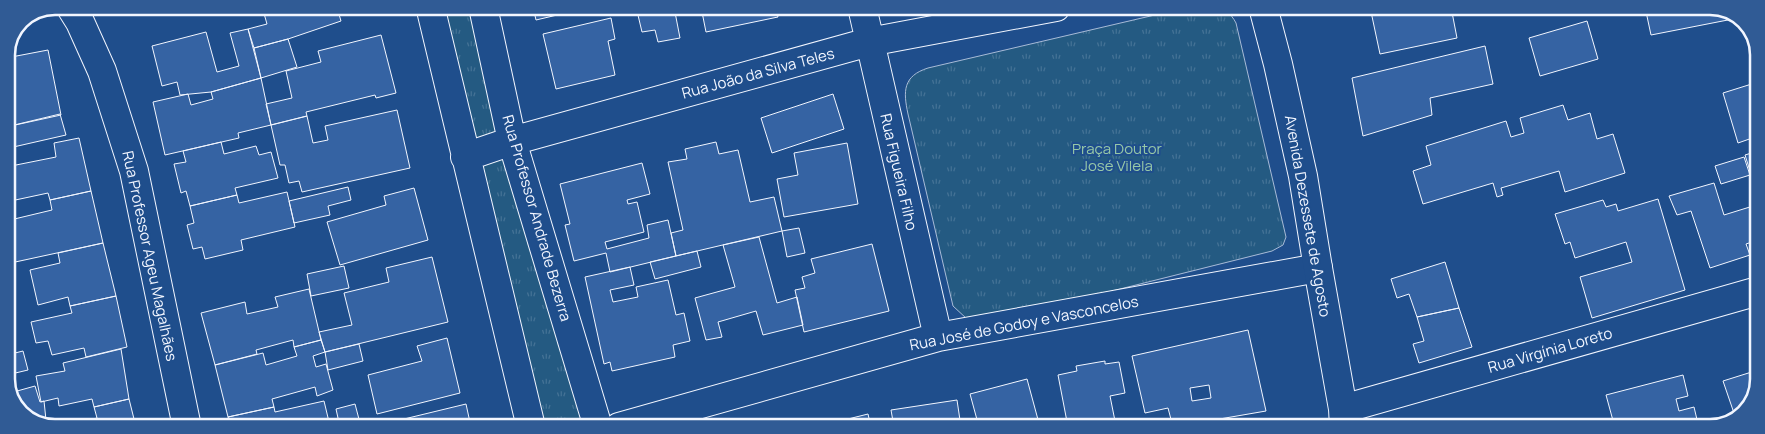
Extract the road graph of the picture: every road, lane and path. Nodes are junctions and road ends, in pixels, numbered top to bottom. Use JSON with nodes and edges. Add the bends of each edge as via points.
{"nodes":[{"id":1,"x":76,"y":15,"type":"edge"},
{"id":2,"x":432,"y":15,"type":"edge"},
{"id":3,"x":485,"y":15,"type":"edge"},
{"id":4,"x":864,"y":15,"type":"edge"},
{"id":5,"x":1013,"y":15,"type":"edge"},
{"id":6,"x":1265,"y":15,"type":"edge"},
{"id":7,"x":869,"y":42,"type":"junction"},
{"id":8,"x":512,"y":140,"type":"junction"},
{"id":9,"x":465,"y":157,"type":"junction"},
{"id":10,"x":1318,"y":268,"type":"junction"},
{"id":11,"x":1750,"y":293,"type":"edge"},
{"id":12,"x":938,"y":337,"type":"junction"},
{"id":13,"x":1344,"y":418,"type":"edge"},
{"id":14,"x":185,"y":419,"type":"edge"},
{"id":15,"x":529,"y":419,"type":"edge"},
{"id":16,"x":596,"y":419,"type":"edge"},
{"id":17,"x":647,"y":419,"type":"edge"}],
"edges":[{"from":1,"to":14,"type":"street","name":"Rua Professor Ageu Magalhães","via":[[102,72],[134,171]]},
{"from":2,"to":9,"type":"street"},
{"from":3,"to":8,"type":"street","name":"Rua Professor Andrade Bezerra"},
{"from":4,"to":7,"type":"street","name":"Rua Figueira Filho"},
{"from":5,"to":7,"type":"street","name":"Rua João da Silva Teles"},
{"from":6,"to":10,"type":"street","name":"Avenida Dezessete de Agosto","via":[[1304,176]]},
{"from":7,"to":8,"type":"street","name":"Rua João da Silva Teles"},
{"from":7,"to":12,"type":"street","name":"Rua Figueira Filho"},
{"from":8,"to":9,"type":"street","name":"Rua João da Silva Teles"},
{"from":8,"to":16,"type":"street","name":"Rua Professor Andrade Bezerra"},
{"from":9,"to":15,"type":"street"},
{"from":10,"to":12,"type":"street","name":"Rua José de Godoy e Vasconcelos"},
{"from":10,"to":13,"type":"street","name":"Avenida Dezessete de Agosto"},
{"from":11,"to":13,"type":"street","name":"Rua Virgínia Loreto"},
{"from":12,"to":17,"type":"street","name":"Rua José de Godoy e Vasconcelos"}]}
